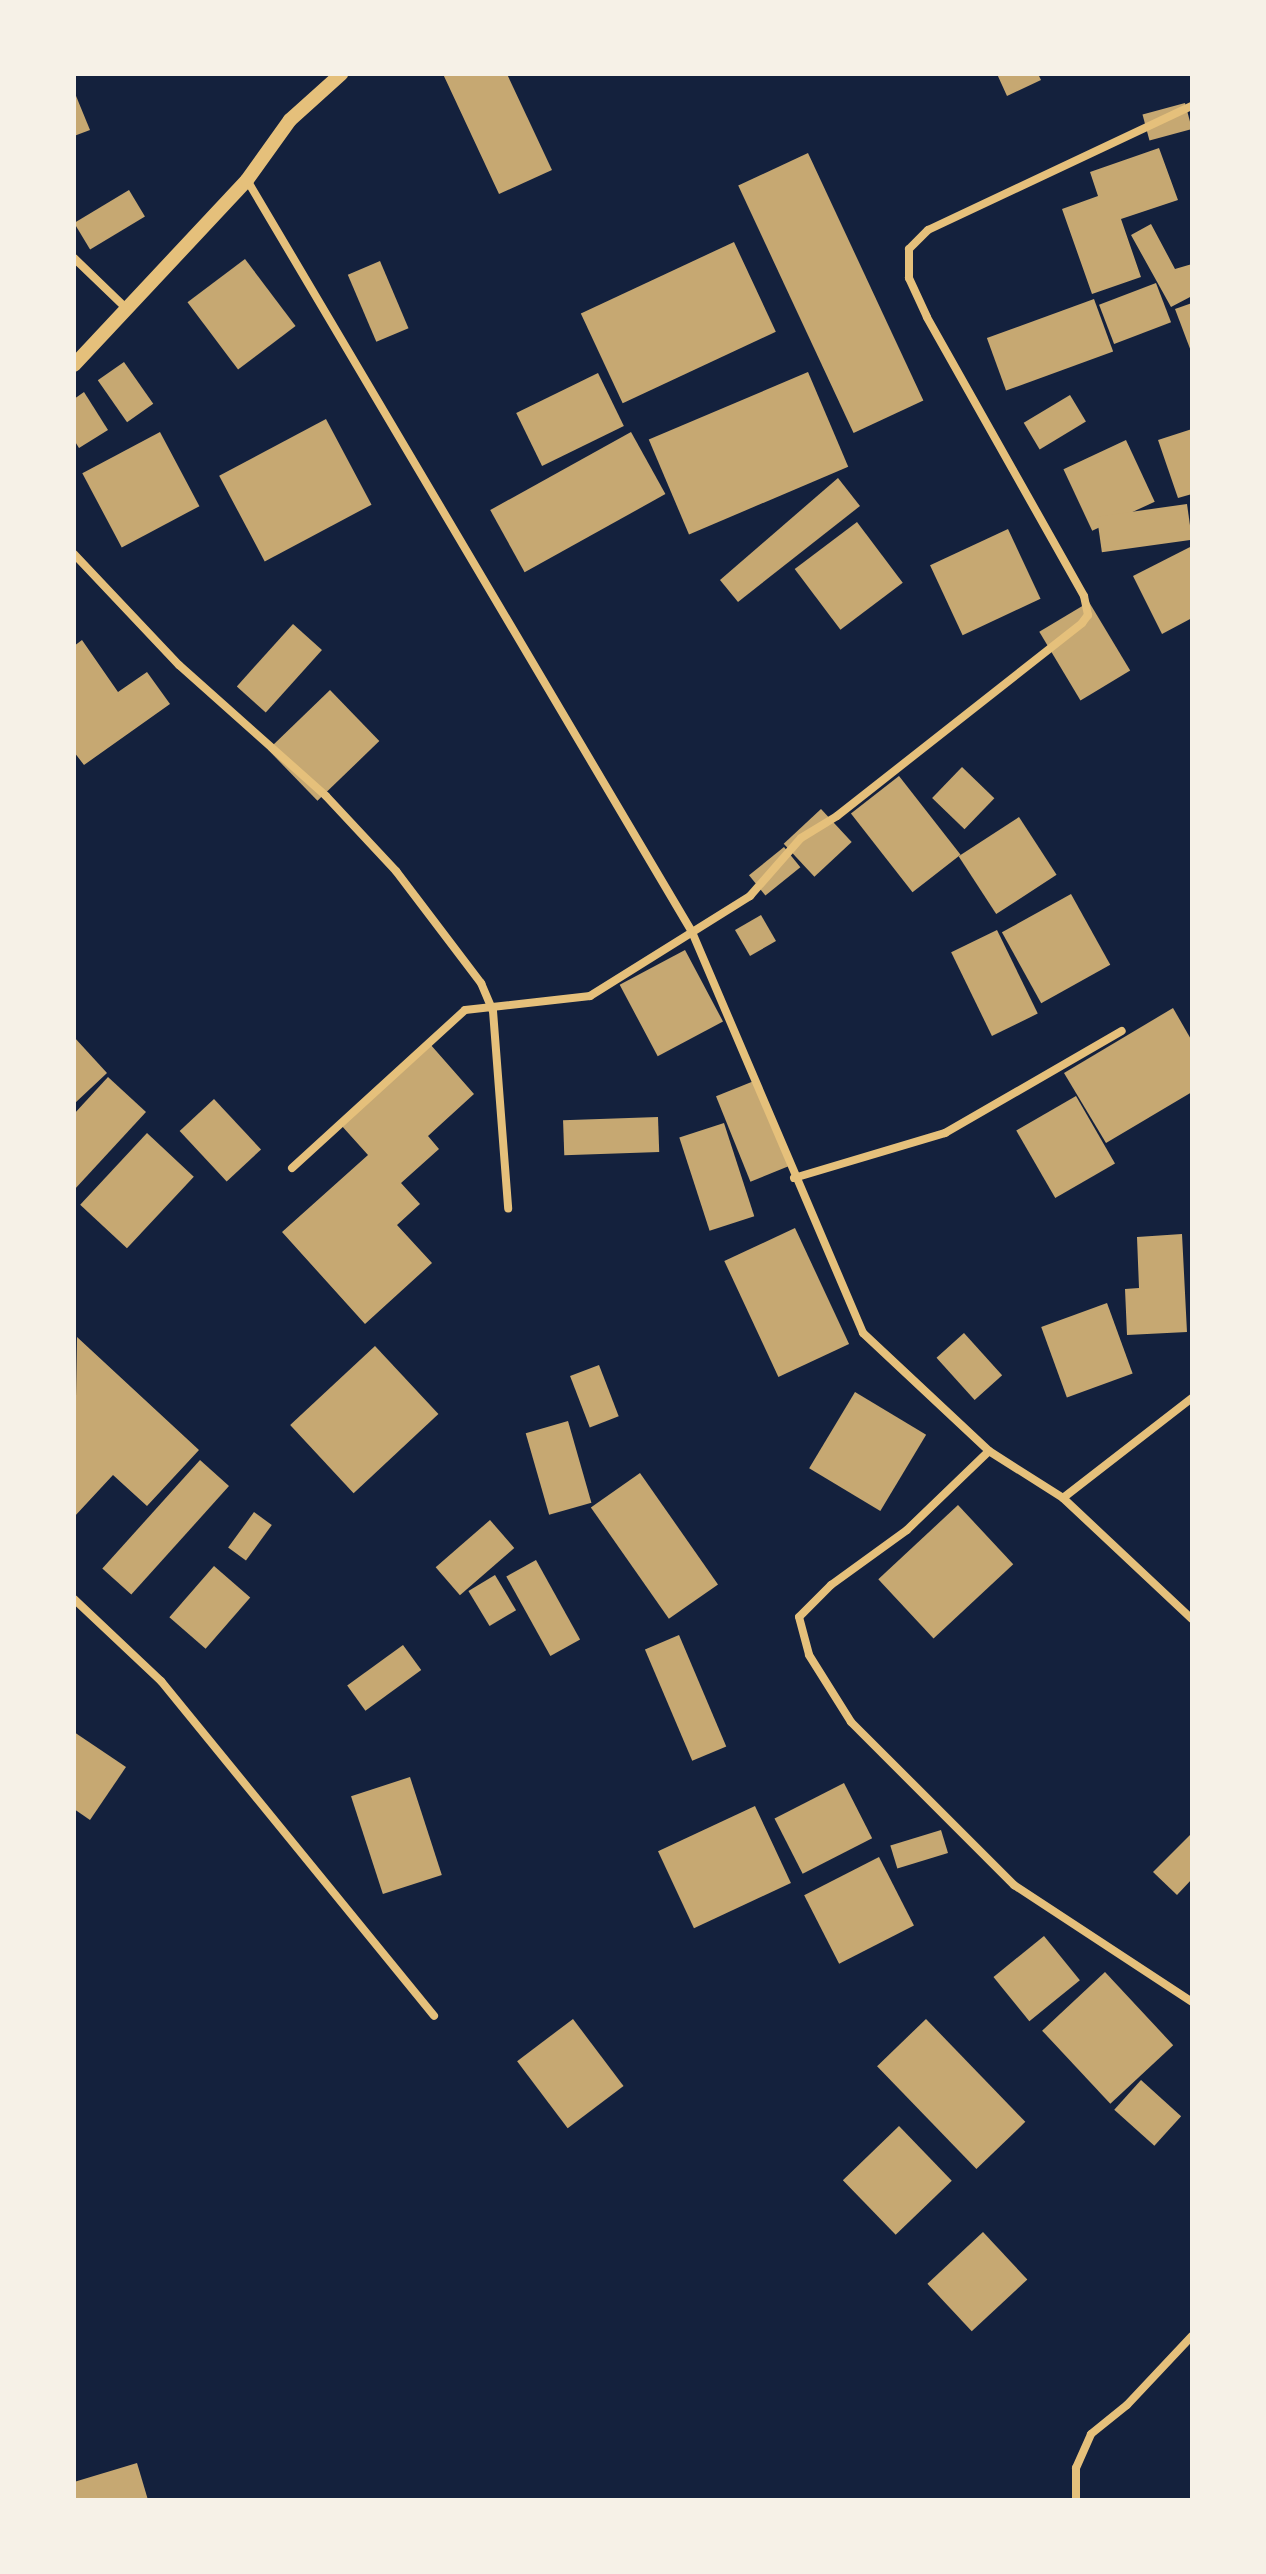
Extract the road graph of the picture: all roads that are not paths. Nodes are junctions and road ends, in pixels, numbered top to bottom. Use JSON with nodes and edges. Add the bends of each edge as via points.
{"nodes":[{"id":1,"x":341,"y":74,"type":"edge"},
{"id":2,"x":1192,"y":106,"type":"edge"},
{"id":3,"x":247,"y":180,"type":"junction"},
{"id":4,"x":74,"y":258,"type":"edge"},
{"id":5,"x":128,"y":309,"type":"junction"},
{"id":6,"x":74,"y":365,"type":"edge"},
{"id":7,"x":74,"y":554,"type":"edge"},
{"id":8,"x":692,"y":932,"type":"junction"},
{"id":9,"x":493,"y":1011,"type":"junction"},
{"id":10,"x":1122,"y":1031,"type":"dead end"},
{"id":11,"x":292,"y":1168,"type":"dead end"},
{"id":12,"x":794,"y":1178,"type":"junction"},
{"id":13,"x":508,"y":1208,"type":"dead end"},
{"id":14,"x":1192,"y":1398,"type":"edge"},
{"id":15,"x":989,"y":1451,"type":"junction"},
{"id":16,"x":1063,"y":1498,"type":"junction"},
{"id":17,"x":74,"y":1599,"type":"edge"},
{"id":18,"x":1192,"y":1619,"type":"edge"},
{"id":19,"x":1192,"y":2002,"type":"edge"},
{"id":20,"x":434,"y":2016,"type":"dead end"},
{"id":21,"x":1192,"y":2336,"type":"edge"},
{"id":22,"x":1076,"y":2500,"type":"edge"}],
"edges":[{"from":1,"to":3,"type":"street","via":[[290,120]]},
{"from":2,"to":8,"type":"street","via":[[928,230],[909,249],[909,278],[927,317],[1084,596],[1088,615],[837,816],[801,838],[750,896]]},
{"from":3,"to":5,"type":"street"},
{"from":3,"to":8,"type":"street"},
{"from":4,"to":5,"type":"street"},
{"from":5,"to":6,"type":"street"},
{"from":7,"to":9,"type":"street","via":[[179,665],[326,796],[396,871],[481,983]]},
{"from":8,"to":9,"type":"street","via":[[606,981],[590,996]]},
{"from":8,"to":12,"type":"street","via":[[747,1051]]},
{"from":9,"to":11,"type":"street","via":[[465,1010],[444,1025]]},
{"from":9,"to":13,"type":"street"},
{"from":10,"to":12,"type":"street","via":[[945,1133]]},
{"from":12,"to":15,"type":"street","via":[[863,1333]]},
{"from":14,"to":16,"type":"street"},
{"from":15,"to":16,"type":"street"},
{"from":15,"to":19,"type":"street","via":[[907,1530],[831,1585],[799,1617],[809,1655],[851,1722],[1014,1885]]},
{"from":16,"to":18,"type":"street"},
{"from":17,"to":20,"type":"street","via":[[161,1681]]},
{"from":21,"to":22,"type":"street","via":[[1127,2405],[1091,2434],[1076,2468]]}]}
